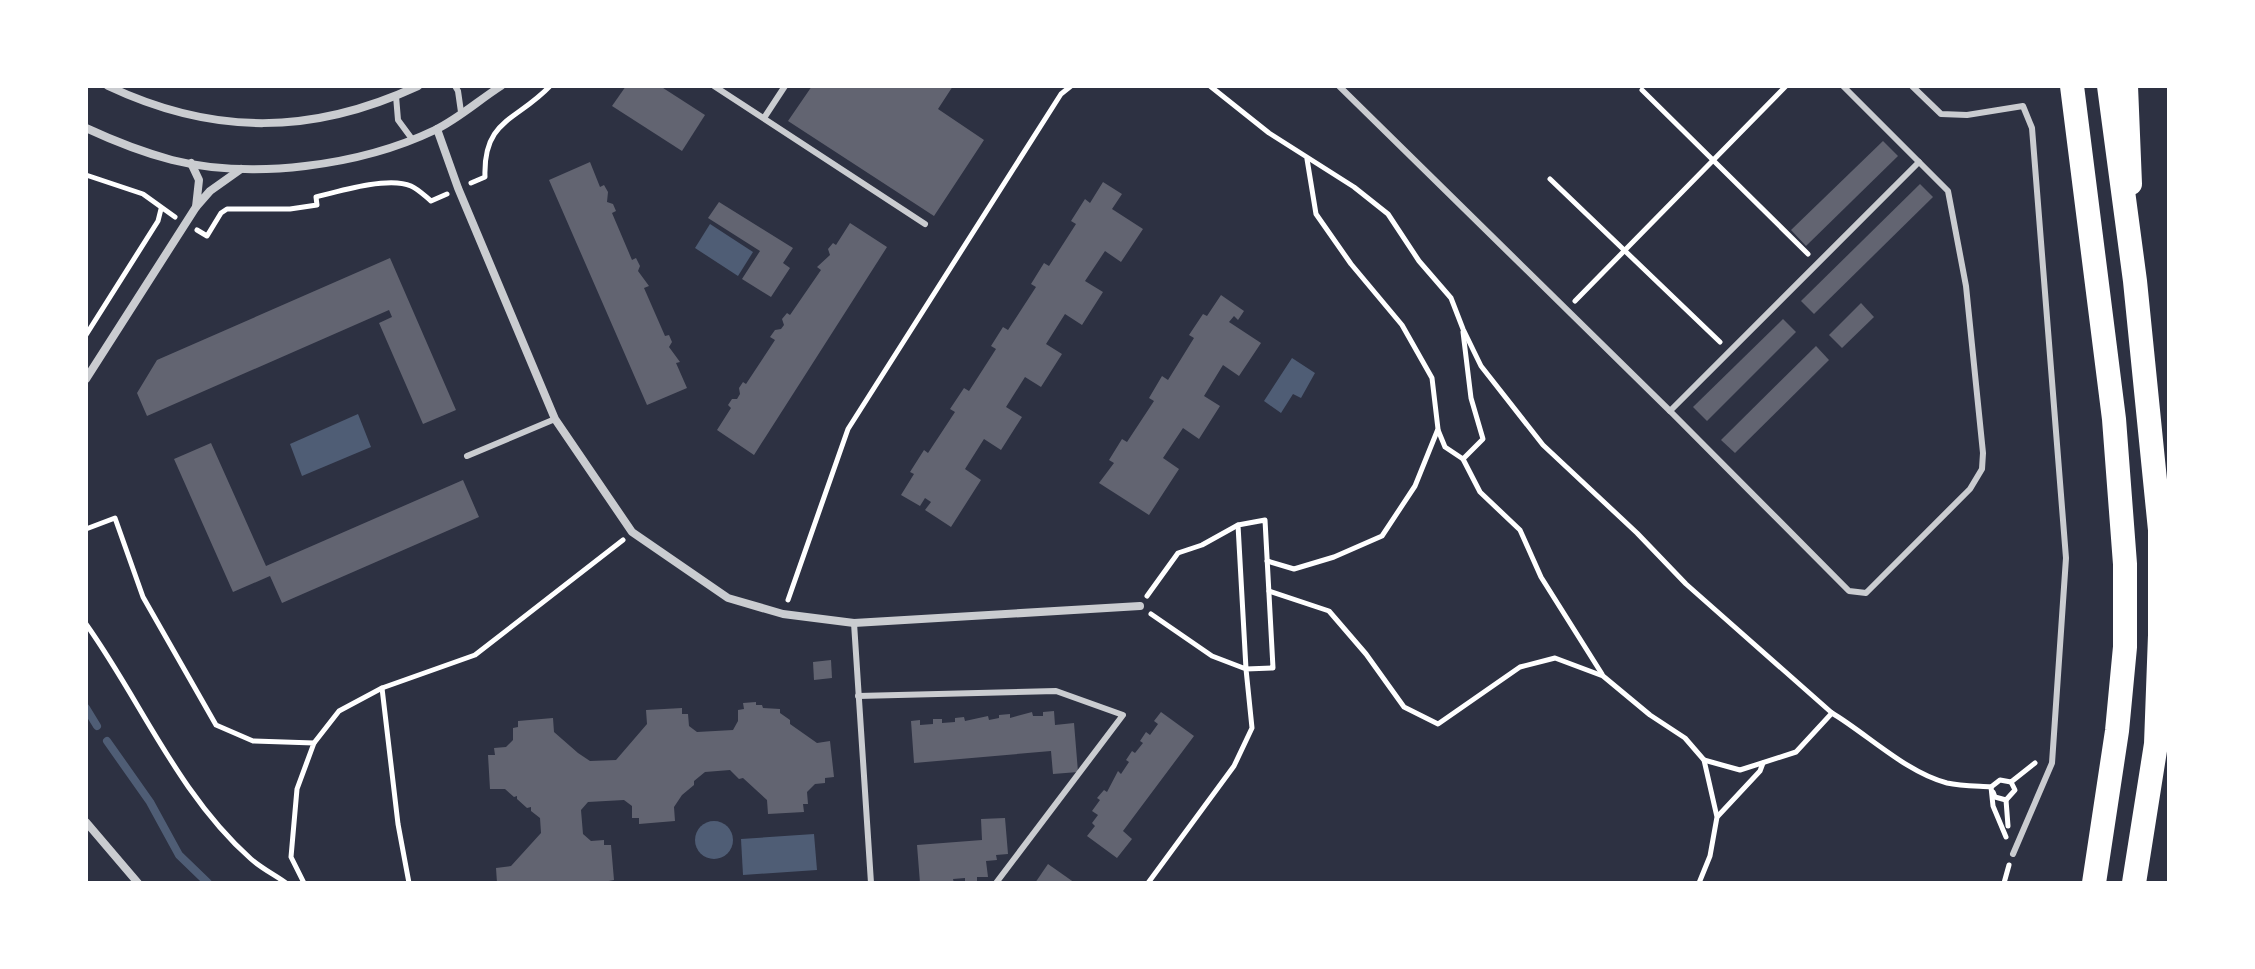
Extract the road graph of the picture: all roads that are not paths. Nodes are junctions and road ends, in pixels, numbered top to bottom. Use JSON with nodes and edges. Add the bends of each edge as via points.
{"nodes":[{"id":1,"x":108,"y":86,"type":"edge"},
{"id":2,"x":418,"y":86,"type":"edge"},
{"id":3,"x":455,"y":86,"type":"edge"},
{"id":4,"x":501,"y":86,"type":"edge"},
{"id":5,"x":714,"y":86,"type":"edge"},
{"id":6,"x":785,"y":86,"type":"edge"},
{"id":7,"x":1339,"y":86,"type":"edge"},
{"id":8,"x":1843,"y":86,"type":"edge"},
{"id":9,"x":1912,"y":86,"type":"edge"},
{"id":10,"x":2064,"y":86,"type":"edge"},
{"id":11,"x":2072,"y":86,"type":"edge"},
{"id":12,"x":2109,"y":86,"type":"edge"},
{"id":13,"x":2127,"y":86,"type":"edge"},
{"id":14,"x":396,"y":96,"type":"junction"},
{"id":15,"x":461,"y":112,"type":"junction"},
{"id":16,"x":764,"y":118,"type":"junction"},
{"id":17,"x":86,"y":128,"type":"edge"},
{"id":18,"x":437,"y":129,"type":"junction"},
{"id":19,"x":412,"y":139,"type":"junction"},
{"id":20,"x":1919,"y":162,"type":"junction"},
{"id":21,"x":191,"y":163,"type":"junction"},
{"id":22,"x":241,"y":169,"type":"junction"},
{"id":23,"x":2084,"y":176,"type":"junction"},
{"id":24,"x":196,"y":207,"type":"junction"},
{"id":25,"x":925,"y":224,"type":"dead end"},
{"id":26,"x":2135,"y":281,"type":"junction"},
{"id":27,"x":86,"y":379,"type":"edge"},
{"id":28,"x":1670,"y":411,"type":"junction"},
{"id":29,"x":555,"y":419,"type":"junction"},
{"id":30,"x":467,"y":456,"type":"dead end"},
{"id":31,"x":1140,"y":606,"type":"road end"},
{"id":32,"x":854,"y":623,"type":"junction"},
{"id":33,"x":858,"y":696,"type":"junction"},
{"id":34,"x":86,"y":822,"type":"edge"},
{"id":35,"x":2013,"y":854,"type":"dead end"},
{"id":36,"x":138,"y":883,"type":"edge"},
{"id":37,"x":871,"y":883,"type":"edge"},
{"id":38,"x":996,"y":883,"type":"edge"},
{"id":39,"x":2094,"y":883,"type":"edge"},
{"id":40,"x":2134,"y":883,"type":"edge"}],
"edges":[{"from":1,"to":14,"type":"street","via":[[168,110],[232,124],[297,122]]},
{"from":2,"to":14,"type":"street"},
{"from":3,"to":15,"type":"lane"},
{"from":4,"to":15,"type":"street"},
{"from":5,"to":16,"type":"lane"},
{"from":6,"to":16,"type":"lane"},
{"from":7,"to":28,"type":"lane"},
{"from":8,"to":20,"type":"lane"},
{"from":9,"to":35,"type":"lane","via":[[1941,114],[2023,106],[2032,128],[2066,558],[2052,763]]},
{"from":10,"to":23,"type":"highway"},
{"from":11,"to":23,"type":"highway"},
{"from":12,"to":26,"type":"highway"},
{"from":13,"to":26,"type":"highway"},
{"from":14,"to":19,"type":"lane","via":[[398,120]]},
{"from":15,"to":18,"type":"street"},
{"from":16,"to":25,"type":"lane"},
{"from":17,"to":21,"type":"street","via":[[143,152]]},
{"from":18,"to":19,"type":"street"},
{"from":18,"to":29,"type":"street"},
{"from":19,"to":22,"type":"street","via":[[309,165]]},
{"from":20,"to":28,"type":"lane"},
{"from":20,"to":28,"type":"lane","via":[[1948,191],[1966,286],[1982,469],[1970,489],[1866,593],[1849,591]]},
{"from":21,"to":22,"type":"street"},
{"from":21,"to":24,"type":"street","via":[[199,180]]},
{"from":22,"to":24,"type":"street"},
{"from":23,"to":39,"type":"highway","via":[[2114,419],[2125,564],[2119,717]]},
{"from":24,"to":27,"type":"street"},
{"from":26,"to":40,"type":"highway","via":[[2160,530],[2160,635],[2156,744]]},
{"from":29,"to":30,"type":"lane"},
{"from":29,"to":32,"type":"street","via":[[632,532],[728,598],[783,614]]},
{"from":31,"to":32,"type":"street"},
{"from":32,"to":33,"type":"lane"},
{"from":33,"to":37,"type":"lane"},
{"from":33,"to":38,"type":"lane","via":[[1056,691],[1123,715]]},
{"from":34,"to":36,"type":"street"}]}
